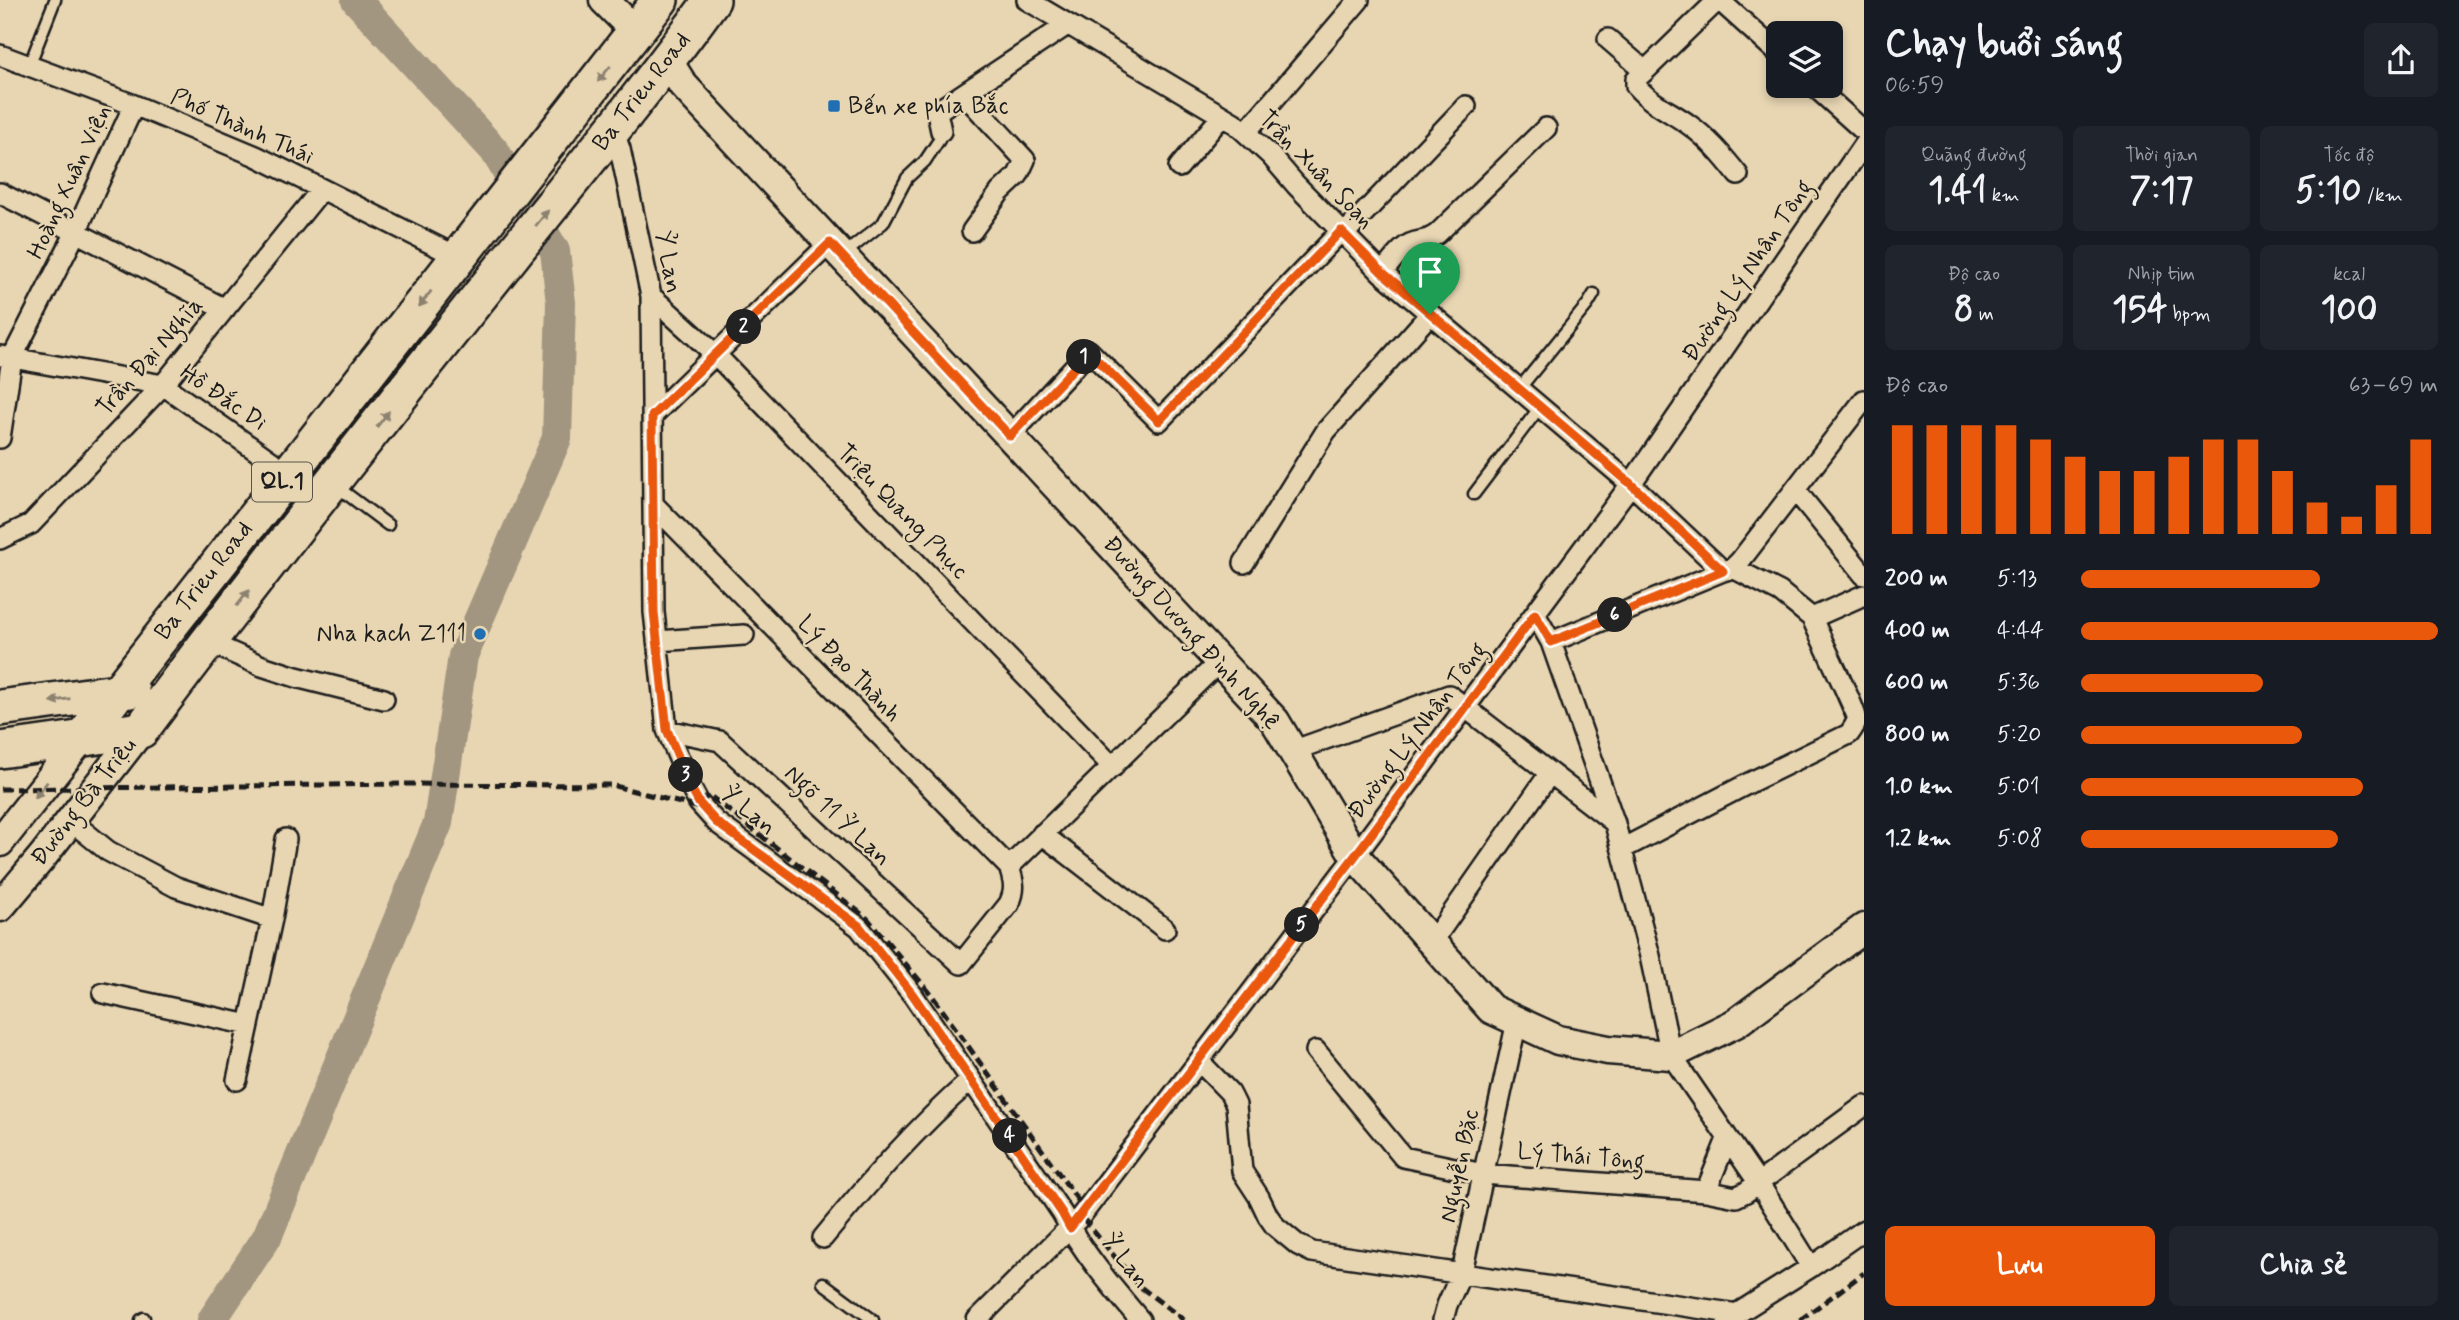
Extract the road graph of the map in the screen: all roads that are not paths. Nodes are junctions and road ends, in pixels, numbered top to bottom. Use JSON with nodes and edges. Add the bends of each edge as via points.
{"nodes":[{"id":1,"x":55,"y":0,"type":"edge"},
{"id":2,"x":604,"y":0,"type":"edge"},
{"id":3,"x":660,"y":0,"type":"edge"},
{"id":4,"x":712,"y":0,"type":"edge"},
{"id":5,"x":1027,"y":0,"type":"edge"},
{"id":6,"x":1359,"y":0,"type":"edge"},
{"id":7,"x":1718,"y":0,"type":"edge"},
{"id":8,"x":1067,"y":25,"type":"junction"},
{"id":9,"x":637,"y":33,"type":"junction"},
{"id":10,"x":1608,"y":39,"type":"dead end"},
{"id":11,"x":1766,"y":42,"type":"edge"},
{"id":12,"x":0,"y":55,"type":"edge"},
{"id":13,"x":668,"y":61,"type":"junction"},
{"id":14,"x":29,"y":66,"type":"junction"},
{"id":15,"x":1645,"y":72,"type":"junction"},
{"id":16,"x":964,"y":93,"type":"junction"},
{"id":17,"x":1827,"y":98,"type":"edge"},
{"id":18,"x":134,"y":105,"type":"junction"},
{"id":19,"x":1466,"y":106,"type":"dead end"},
{"id":20,"x":1222,"y":116,"type":"junction"},
{"id":21,"x":1546,"y":128,"type":"dead end"},
{"id":22,"x":613,"y":130,"type":"junction"},
{"id":23,"x":941,"y":131,"type":"joint"},
{"id":24,"x":1864,"y":131,"type":"edge"},
{"id":25,"x":1245,"y":132,"type":"junction"},
{"id":26,"x":1864,"y":144,"type":"edge"},
{"id":27,"x":1179,"y":167,"type":"dead end"},
{"id":28,"x":1738,"y":175,"type":"dead end"},
{"id":29,"x":321,"y":190,"type":"junction"},
{"id":30,"x":0,"y":192,"type":"edge"},
{"id":31,"x":972,"y":231,"type":"dead end"},
{"id":32,"x":76,"y":232,"type":"junction"},
{"id":33,"x":1343,"y":233,"type":"junction"},
{"id":34,"x":836,"y":249,"type":"junction"},
{"id":35,"x":458,"y":257,"type":"junction"},
{"id":36,"x":1382,"y":272,"type":"junction"},
{"id":37,"x":1594,"y":294,"type":"dead end"},
{"id":38,"x":651,"y":296,"type":"junction"},
{"id":39,"x":225,"y":309,"type":"junction"},
{"id":40,"x":1430,"y":314,"type":"junction"},
{"id":41,"x":716,"y":355,"type":"junction"},
{"id":42,"x":6,"y":357,"type":"edge"},
{"id":43,"x":163,"y":385,"type":"junction"},
{"id":44,"x":1519,"y":389,"type":"junction"},
{"id":45,"x":1864,"y":400,"type":"edge"},
{"id":46,"x":1540,"y":407,"type":"junction"},
{"id":47,"x":652,"y":416,"type":"junction"},
{"id":48,"x":1010,"y":436,"type":"junction"},
{"id":49,"x":0,"y":438,"type":"edge"},
{"id":50,"x":288,"y":473,"type":"junction"},
{"id":51,"x":332,"y":484,"type":"junction"},
{"id":52,"x":1631,"y":484,"type":"junction"},
{"id":53,"x":1796,"y":491,"type":"junction"},
{"id":54,"x":1474,"y":494,"type":"dead end"},
{"id":55,"x":653,"y":504,"type":"junction"},
{"id":56,"x":388,"y":525,"type":"dead end"},
{"id":57,"x":0,"y":539,"type":"edge"},
{"id":58,"x":1244,"y":562,"type":"dead end"},
{"id":59,"x":1728,"y":570,"type":"junction"},
{"id":60,"x":1863,"y":572,"type":"edge"},
{"id":61,"x":1864,"y":595,"type":"edge"},
{"id":62,"x":1535,"y":614,"type":"junction"},
{"id":63,"x":1812,"y":618,"type":"junction"},
{"id":64,"x":744,"y":635,"type":"dead end"},
{"id":65,"x":657,"y":640,"type":"junction"},
{"id":66,"x":208,"y":642,"type":"junction"},
{"id":67,"x":1551,"y":642,"type":"junction"},
{"id":68,"x":1219,"y":662,"type":"junction"},
{"id":69,"x":176,"y":684,"type":"junction"},
{"id":70,"x":117,"y":692,"type":"junction"},
{"id":71,"x":384,"y":699,"type":"dead end"},
{"id":72,"x":1466,"y":707,"type":"junction"},
{"id":73,"x":0,"y":708,"type":"edge"},
{"id":74,"x":141,"y":730,"type":"junction"},
{"id":75,"x":667,"y":730,"type":"junction"},
{"id":76,"x":82,"y":738,"type":"junction"},
{"id":77,"x":0,"y":750,"type":"edge"},
{"id":78,"x":1292,"y":751,"type":"junction"},
{"id":79,"x":1113,"y":767,"type":"junction"},
{"id":80,"x":1550,"y":773,"type":"junction"},
{"id":81,"x":71,"y":821,"type":"junction"},
{"id":82,"x":1615,"y":824,"type":"junction"},
{"id":83,"x":1042,"y":834,"type":"junction"},
{"id":84,"x":286,"y":838,"type":"dead end"},
{"id":85,"x":0,"y":842,"type":"edge"},
{"id":86,"x":1622,"y":849,"type":"junction"},
{"id":87,"x":1355,"y":856,"type":"junction"},
{"id":88,"x":1009,"y":867,"type":"junction"},
{"id":89,"x":0,"y":907,"type":"edge"},
{"id":90,"x":272,"y":919,"type":"junction"},
{"id":91,"x":1864,"y":928,"type":"edge"},
{"id":92,"x":1165,"y":929,"type":"dead end"},
{"id":93,"x":1432,"y":942,"type":"junction"},
{"id":94,"x":103,"y":993,"type":"dead end"},
{"id":95,"x":1517,"y":1021,"type":"junction"},
{"id":96,"x":249,"y":1026,"type":"junction"},
{"id":97,"x":1316,"y":1051,"type":"dead end"},
{"id":98,"x":1671,"y":1055,"type":"junction"},
{"id":99,"x":1199,"y":1061,"type":"junction"},
{"id":100,"x":237,"y":1080,"type":"dead end"},
{"id":101,"x":971,"y":1080,"type":"junction"},
{"id":102,"x":1864,"y":1106,"type":"edge"},
{"id":103,"x":1727,"y":1139,"type":"junction"},
{"id":104,"x":1483,"y":1174,"type":"junction"},
{"id":105,"x":1758,"y":1182,"type":"junction"},
{"id":106,"x":1706,"y":1191,"type":"junction"},
{"id":107,"x":1070,"y":1228,"type":"junction"},
{"id":108,"x":1864,"y":1230,"type":"edge"},
{"id":109,"x":823,"y":1238,"type":"dead end"},
{"id":110,"x":1811,"y":1267,"type":"junction"},
{"id":111,"x":1462,"y":1272,"type":"junction"},
{"id":112,"x":823,"y":1283,"type":"dead end"},
{"id":113,"x":1733,"y":1317,"type":"edge"},
{"id":114,"x":873,"y":1320,"type":"edge"},
{"id":115,"x":977,"y":1320,"type":"edge"},
{"id":116,"x":1140,"y":1320,"type":"edge"},
{"id":117,"x":1443,"y":1320,"type":"edge"}],
"edges":[{"from":1,"to":14,"type":"lane"},
{"from":2,"to":9,"type":"main road"},
{"from":3,"to":9,"type":"highway","name":"Ba Trieu Road","number":"QL.1"},
{"from":4,"to":13,"type":"highway","name":"Ba Trieu Road","number":"QL.1"},
{"from":5,"to":8,"type":"street","name":"Trần Xuân Soạn"},
{"from":6,"to":25,"type":"street"},
{"from":7,"to":11,"type":"street"},
{"from":7,"to":15,"type":"street"},
{"from":8,"to":16,"type":"street"},
{"from":8,"to":20,"type":"street","name":"Trần Xuân Soạn"},
{"from":9,"to":13,"type":"highway"},
{"from":9,"to":35,"type":"highway","name":"Ba Trieu Road","number":"QL.1","one_way":true},
{"from":10,"to":15,"type":"street"},
{"from":12,"to":14,"type":"street","name":"Phố Thành Thái"},
{"from":13,"to":22,"type":"highway","name":"Ba Trieu Road","number":"QL.1"},
{"from":13,"to":34,"type":"main road","name":"Đường Dương Đình Nghệ","via":[[683,85]]},
{"from":14,"to":18,"type":"street","name":"Phố Thành Thái"},
{"from":15,"to":28,"type":"street","via":[[1636,79],[1642,93],[1705,138]]},
{"from":16,"to":23,"type":"street","via":[[937,112]]},
{"from":16,"to":31,"type":"street","via":[[1025,160]]},
{"from":17,"to":24,"type":"street"},
{"from":18,"to":29,"type":"street","name":"Phố Thành Thái","via":[[256,156]]},
{"from":18,"to":32,"type":"street","name":"Hoàng Xuân Viện"},
{"from":19,"to":33,"type":"street"},
{"from":20,"to":25,"type":"street","name":"Trần Xuân Soạn"},
{"from":20,"to":27,"type":"street"},
{"from":21,"to":36,"type":"street","via":[[1437,234],[1406,247]]},
{"from":22,"to":38,"type":"street","name":"Ỷ Lan"},
{"from":51,"to":22,"type":"highway","name":"Ba Trieu Road","number":"QL.1","one_way":true},
{"from":23,"to":34,"type":"lane","via":[[925,161],[907,178],[883,223]]},
{"from":25,"to":33,"type":"street","name":"Trần Xuân Soạn"},
{"from":26,"to":52,"type":"street","name":"Đường Lý Nhân Tông"},
{"from":29,"to":35,"type":"street","name":"Phố Thành Thái"},
{"from":29,"to":39,"type":"street","name":"Trần Đại Nghĩa"},
{"from":30,"to":32,"type":"street"},
{"from":32,"to":39,"type":"street"},
{"from":32,"to":42,"type":"street","name":"Hoàng Xuân Viện"},
{"from":33,"to":36,"type":"street","name":"Trần Xuân Soạn"},
{"from":33,"to":48,"type":"street","via":[[1159,421],[1089,352]]},
{"from":34,"to":41,"type":"street"},
{"from":34,"to":48,"type":"main road","name":"Đường Dương Đình Nghệ"},
{"from":35,"to":50,"type":"highway","name":"Ba Trieu Road","number":"QL.1","one_way":true},
{"from":36,"to":40,"type":"street","name":"Trần Xuân Soạn"},
{"from":37,"to":44,"type":"lane"},
{"from":38,"to":41,"type":"street","name":"Triệu Quang Phục"},
{"from":38,"to":47,"type":"street","name":"Ỷ Lan"},
{"from":39,"to":43,"type":"street","name":"Trần Đại Nghĩa"},
{"from":40,"to":44,"type":"street","name":"Trần Xuân Soạn"},
{"from":40,"to":58,"type":"street","via":[[1326,431]]},
{"from":41,"to":47,"type":"street"},
{"from":41,"to":79,"type":"street","name":"Triệu Quang Phục"},
{"from":42,"to":43,"type":"street","name":"Hồ Đắc Di"},
{"from":42,"to":49,"type":"street","name":"Hoàng Xuân Viện"},
{"from":43,"to":50,"type":"street","name":"Hồ Đắc Di"},
{"from":43,"to":57,"type":"street","name":"Trần Đại Nghĩa","via":[[31,524]]},
{"from":44,"to":46,"type":"street","name":"Trần Xuân Soạn"},
{"from":45,"to":53,"type":"street"},
{"from":46,"to":52,"type":"street","name":"Trần Xuân Soạn"},
{"from":46,"to":54,"type":"lane"},
{"from":47,"to":55,"type":"street","name":"Ỷ Lan"},
{"from":48,"to":68,"type":"main road","name":"Đường Dương Đình Nghệ"},
{"from":50,"to":70,"type":"highway","name":"Ba Trieu Road","number":"QL.1"},
{"from":51,"to":56,"type":"lane"},
{"from":66,"to":51,"type":"highway","name":"Ba Trieu Road","number":"QL.1","one_way":true},
{"from":52,"to":59,"type":"street","name":"Trần Xuân Soạn"},
{"from":52,"to":62,"type":"street","name":"Đường Lý Nhân Tông"},
{"from":53,"to":59,"type":"street"},
{"from":53,"to":60,"type":"street"},
{"from":55,"to":65,"type":"street","name":"Ỷ Lan"},
{"from":55,"to":88,"type":"street","name":"Lý Đạo Thành"},
{"from":59,"to":63,"type":"street","name":"Trần Xuân Soạn","via":[[1780,592]]},
{"from":59,"to":67,"type":"street"},
{"from":61,"to":63,"type":"street"},
{"from":62,"to":67,"type":"street"},
{"from":62,"to":72,"type":"street","name":"Đường Lý Nhân Tông"},
{"from":63,"to":86,"type":"street","via":[[1857,712],[1849,734]]},
{"from":64,"to":65,"type":"street"},
{"from":65,"to":75,"type":"street","name":"Ỷ Lan"},
{"from":66,"to":69,"type":"highway","name":"Ba Trieu Road","number":"QL.1"},
{"from":66,"to":71,"type":"street","via":[[262,666]]},
{"from":67,"to":82,"type":"street"},
{"from":68,"to":78,"type":"main road","name":"Đường Dương Đình Nghệ","via":[[1275,721]]},
{"from":68,"to":79,"type":"street"},
{"from":69,"to":70,"type":"highway"},
{"from":69,"to":74,"type":"highway","name":"Ba Trieu Road","number":"QL.1"},
{"from":70,"to":73,"type":"highway","one_way":true},
{"from":70,"to":76,"type":"highway","name":"Ba Trieu Road","number":"QL.1"},
{"from":72,"to":78,"type":"street","via":[[1449,695]]},
{"from":72,"to":80,"type":"street"},
{"from":72,"to":87,"type":"street","name":"Đường Lý Nhân Tông"},
{"from":74,"to":76,"type":"highway"},
{"from":74,"to":81,"type":"main road","name":"Đường Bà Triệu"},
{"from":75,"to":88,"type":"street","name":"Ngõ 11 Ỷ Lan","via":[[720,741],[961,964],[1014,894]]},
{"from":75,"to":101,"type":"street","name":"Ỷ Lan","via":[[692,790],[708,813],[859,926]]},
{"from":76,"to":77,"type":"highway"},
{"from":76,"to":85,"type":"main road","name":"Đường Bà Triệu","one_way":true},
{"from":78,"to":87,"type":"main road","name":"Đường Dương Đình Nghệ"},
{"from":79,"to":83,"type":"street"},
{"from":80,"to":82,"type":"street"},
{"from":80,"to":93,"type":"street"},
{"from":81,"to":89,"type":"main road","name":"Đường Bà Triệu"},
{"from":81,"to":90,"type":"street","via":[[108,851],[176,887]]},
{"from":82,"to":86,"type":"street"},
{"from":83,"to":88,"type":"street"},
{"from":83,"to":92,"type":"street"},
{"from":84,"to":90,"type":"street"},
{"from":86,"to":98,"type":"street"},
{"from":87,"to":93,"type":"main road","name":"Đường Dương Đình Nghệ"},
{"from":87,"to":99,"type":"street","name":"Đường Lý Nhân Tông"},
{"from":90,"to":96,"type":"street"},
{"from":91,"to":98,"type":"main road","via":[[1736,1023]]},
{"from":93,"to":95,"type":"main road","name":"Đường Dương Đình Nghệ","via":[[1491,1009]]},
{"from":94,"to":96,"type":"street"},
{"from":95,"to":98,"type":"main road","name":"Đường Dương Đình Nghệ","via":[[1558,1040]]},
{"from":95,"to":104,"type":"street","name":"Nguyễn Bặc"},
{"from":96,"to":100,"type":"street"},
{"from":97,"to":104,"type":"street","name":"Lý Thái Tông","via":[[1403,1157]]},
{"from":98,"to":103,"type":"street"},
{"from":99,"to":107,"type":"street","name":"Đường Lý Nhân Tông"},
{"from":99,"to":111,"type":"street","via":[[1236,1105],[1242,1171],[1275,1226],[1312,1252]]},
{"from":101,"to":107,"type":"street","name":"Ỷ Lan"},
{"from":101,"to":109,"type":"street","via":[[931,1115]]},
{"from":102,"to":105,"type":"street","name":"Lý Thái Tông"},
{"from":103,"to":105,"type":"street"},
{"from":103,"to":106,"type":"street"},
{"from":104,"to":106,"type":"street","name":"Lý Thái Tông"},
{"from":104,"to":111,"type":"street","name":"Nguyễn Bặc"},
{"from":105,"to":106,"type":"street","name":"Lý Thái Tông","via":[[1737,1197]]},
{"from":105,"to":110,"type":"street"},
{"from":107,"to":115,"type":"street","name":"Đường Lý Nhân Tông"},
{"from":107,"to":116,"type":"street","name":"Ỷ Lan"},
{"from":108,"to":110,"type":"street"},
{"from":110,"to":113,"type":"street"},
{"from":111,"to":113,"type":"street"},
{"from":111,"to":117,"type":"street","name":"Nguyễn Bặc"},
{"from":112,"to":114,"type":"lane"}]}
